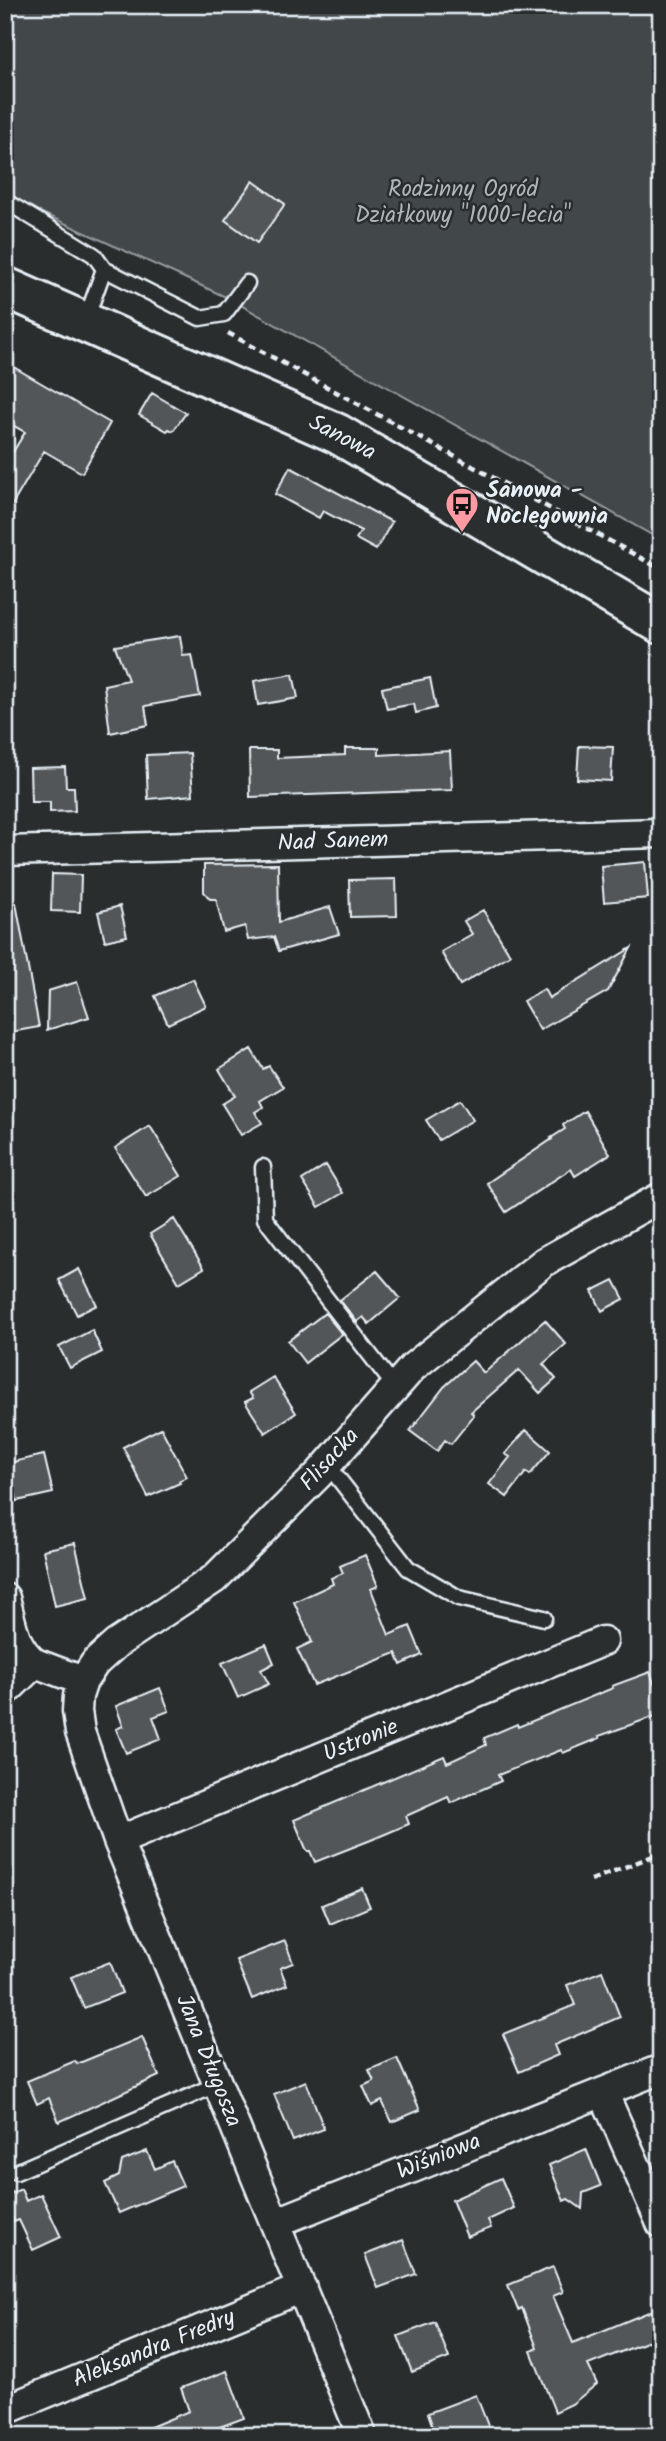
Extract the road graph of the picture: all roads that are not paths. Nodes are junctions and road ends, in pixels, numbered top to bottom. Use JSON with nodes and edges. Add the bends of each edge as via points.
{"nodes":[{"id":1,"x":5,"y":201,"type":"edge"},
{"id":2,"x":104,"y":269,"type":"junction"},
{"id":3,"x":247,"y":283,"type":"dead end"},
{"id":4,"x":5,"y":287,"type":"edge"},
{"id":5,"x":84,"y":323,"type":"junction"},
{"id":6,"x":661,"y":624,"type":"edge"},
{"id":7,"x":661,"y":833,"type":"edge"},
{"id":8,"x":5,"y":851,"type":"edge"},
{"id":9,"x":263,"y":1167,"type":"dead end"},
{"id":10,"x":661,"y":1196,"type":"edge"},
{"id":11,"x":396,"y":1387,"type":"junction"},
{"id":12,"x":327,"y":1464,"type":"junction"},
{"id":13,"x":5,"y":1598,"type":"edge"},
{"id":14,"x":544,"y":1618,"type":"dead end"},
{"id":15,"x":603,"y":1641,"type":"dead end"},
{"id":16,"x":5,"y":1662,"type":"edge"},
{"id":17,"x":35,"y":1662,"type":"junction"},
{"id":18,"x":83,"y":1681,"type":"junction"},
{"id":19,"x":5,"y":1692,"type":"edge"},
{"id":20,"x":118,"y":1841,"type":"junction"},
{"id":21,"x":661,"y":2069,"type":"edge"},
{"id":22,"x":218,"y":2084,"type":"junction"},
{"id":23,"x":603,"y":2092,"type":"junction"},
{"id":24,"x":16,"y":2172,"type":"dead end"},
{"id":25,"x":275,"y":2223,"type":"junction"},
{"id":26,"x":661,"y":2223,"type":"edge"},
{"id":27,"x":302,"y":2288,"type":"junction"},
{"id":28,"x":5,"y":2410,"type":"edge"},
{"id":29,"x":362,"y":2436,"type":"edge"}],
"edges":[{"from":1,"to":2,"type":"lane","via":[[93,255]]},
{"from":2,"to":3,"type":"lane","via":[[200,318],[225,314]]},
{"from":2,"to":5,"type":"lane"},
{"from":4,"to":5,"type":"main road","name":"Sanowa"},
{"from":5,"to":6,"type":"main road","name":"Sanowa","via":[[338,434]]},
{"from":7,"to":8,"type":"street","name":"Nad Sanem"},
{"from":9,"to":11,"type":"lane","via":[[265,1219]]},
{"from":10,"to":11,"type":"street","name":"Flisacka","via":[[544,1262],[413,1367]]},
{"from":11,"to":12,"type":"street","name":"Flisacka"},
{"from":12,"to":14,"type":"lane","via":[[408,1568],[459,1598]]},
{"from":12,"to":18,"type":"street","name":"Flisacka","via":[[214,1579],[116,1644]]},
{"from":13,"to":17,"type":"street","via":[[18,1646]]},
{"from":15,"to":20,"type":"street","name":"Ustronie"},
{"from":16,"to":17,"type":"lane"},
{"from":17,"to":18,"type":"street"},
{"from":17,"to":19,"type":"street"},
{"from":18,"to":20,"type":"street","name":"Jana Długosza","via":[[77,1711],[80,1732]]},
{"from":20,"to":22,"type":"street","name":"Jana Długosza"},
{"from":21,"to":23,"type":"street","name":"Wiśniowa"},
{"from":22,"to":24,"type":"lane"},
{"from":22,"to":25,"type":"street","name":"Jana Długosza"},
{"from":23,"to":25,"type":"street","name":"Wiśniowa"},
{"from":23,"to":26,"type":"street"},
{"from":25,"to":27,"type":"street","name":"Jana Długosza"},
{"from":27,"to":28,"type":"street","name":"Aleksandra Fredry"},
{"from":27,"to":29,"type":"street","name":"Jana Długosza"}]}
